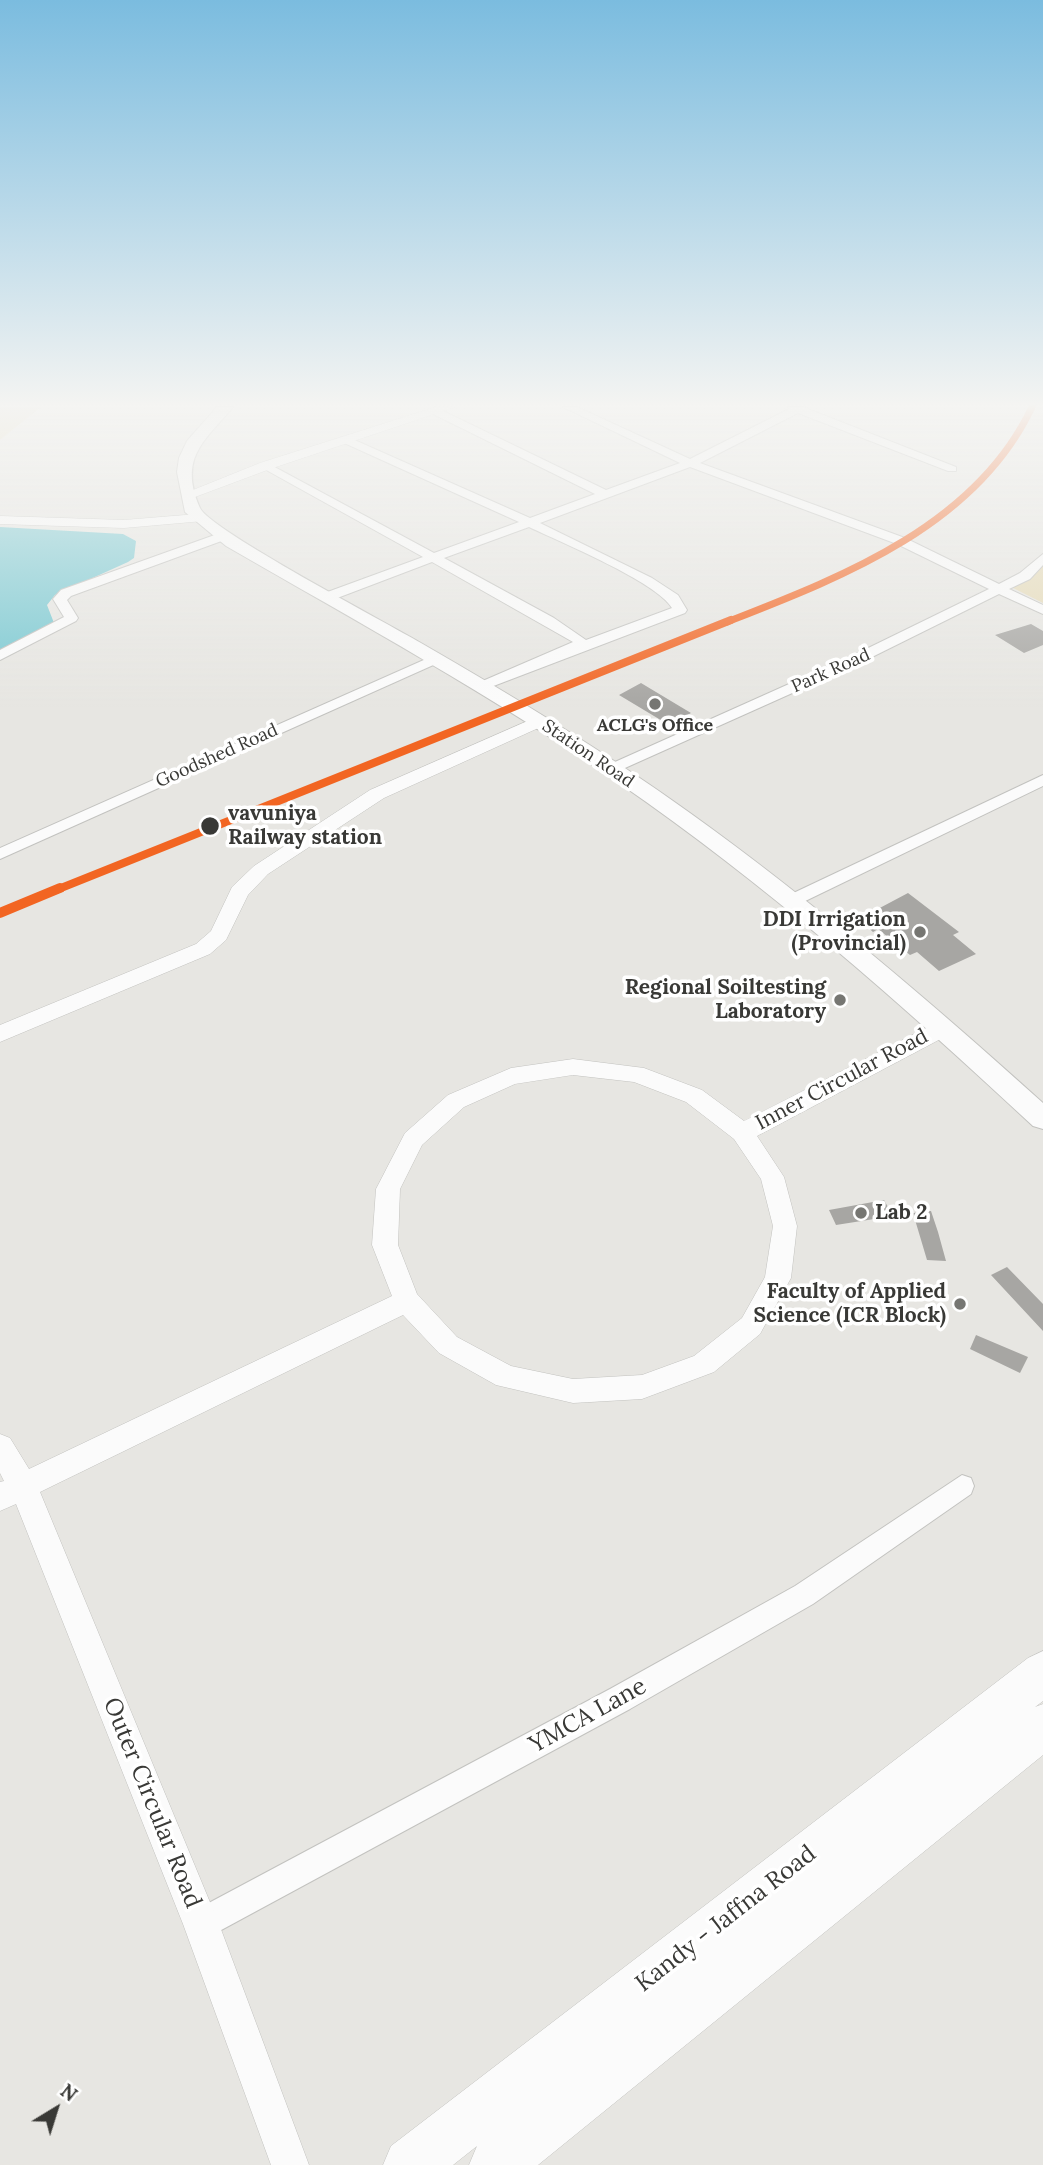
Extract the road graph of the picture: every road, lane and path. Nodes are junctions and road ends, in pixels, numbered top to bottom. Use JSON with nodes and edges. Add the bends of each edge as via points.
{"nodes":[{"id":1,"x":192,"y":508,"type":"edge"},
{"id":2,"x":344,"y":508,"type":"edge"},
{"id":3,"x":498,"y":508,"type":"edge"},
{"id":4,"x":565,"y":508,"type":"edge"},
{"id":5,"x":812,"y":508,"type":"edge"},
{"id":6,"x":198,"y":518,"type":"junction"},
{"id":7,"x":0,"y":520,"type":"edge"},
{"id":8,"x":529,"y":522,"type":"junction"},
{"id":9,"x":223,"y":536,"type":"junction"},
{"id":10,"x":435,"y":557,"type":"junction"},
{"id":11,"x":1043,"y":558,"type":"edge"},
{"id":12,"x":1001,"y":588,"type":"junction"},
{"id":13,"x":327,"y":597,"type":"junction"},
{"id":14,"x":1043,"y":610,"type":"edge"},
{"id":15,"x":579,"y":647,"type":"junction"},
{"id":16,"x":0,"y":656,"type":"edge"},
{"id":17,"x":435,"y":659,"type":"junction"},
{"id":18,"x":483,"y":686,"type":"junction"},
{"id":19,"x":539,"y":721,"type":"junction"},
{"id":20,"x":611,"y":769,"type":"junction"},
{"id":21,"x":1043,"y":780,"type":"edge"},
{"id":22,"x":0,"y":854,"type":"edge"},
{"id":23,"x":791,"y":901,"type":"junction"},
{"id":24,"x":942,"y":1028,"type":"junction"},
{"id":25,"x":0,"y":1034,"type":"edge"},
{"id":26,"x":1043,"y":1119,"type":"edge"},
{"id":27,"x":742,"y":1133,"type":"junction"},
{"id":28,"x":407,"y":1301,"type":"junction"},
{"id":29,"x":0,"y":1447,"type":"edge"},
{"id":30,"x":962,"y":1486,"type":"dead end"},
{"id":31,"x":12,"y":1491,"type":"edge"},
{"id":32,"x":1037,"y":1702,"type":"edge"},
{"id":33,"x":201,"y":1924,"type":"junction"},
{"id":34,"x":290,"y":2165,"type":"edge"},
{"id":35,"x":410,"y":2165,"type":"edge"},
{"id":36,"x":496,"y":2165,"type":"edge"}],
"edges":[{"from":1,"to":6,"type":"main road"},
{"from":2,"to":10,"type":"street"},
{"from":3,"to":8,"type":"street"},
{"from":4,"to":8,"type":"street"},
{"from":5,"to":12,"type":"street","via":[[901,541]]},
{"from":6,"to":7,"type":"street","via":[[149,525]]},
{"from":6,"to":9,"type":"main road","name":"Station Road"},
{"from":8,"to":10,"type":"street"},
{"from":8,"to":15,"type":"street","via":[[647,581],[673,598],[680,610]]},
{"from":9,"to":13,"type":"main road","name":"Station Road"},
{"from":9,"to":16,"type":"street","via":[[66,593],[60,598],[71,618]]},
{"from":10,"to":13,"type":"street"},
{"from":10,"to":15,"type":"street","via":[[572,634],[580,641]]},
{"from":11,"to":12,"type":"street","name":"Park Road","via":[[1025,576]]},
{"from":12,"to":14,"type":"street"},
{"from":12,"to":20,"type":"street","name":"Park Road","via":[[861,657]]},
{"from":13,"to":17,"type":"main road","name":"Station Road"},
{"from":15,"to":18,"type":"street"},
{"from":17,"to":18,"type":"main road","name":"Station Road"},
{"from":17,"to":22,"type":"street","name":"Goodshed Road"},
{"from":18,"to":19,"type":"main road","name":"Station Road"},
{"from":19,"to":20,"type":"main road","name":"Station Road"},
{"from":19,"to":25,"type":"street","via":[[377,794],[261,870],[239,892],[219,935],[203,950]]},
{"from":20,"to":23,"type":"main road","name":"Station Road"},
{"from":21,"to":23,"type":"street"},
{"from":23,"to":24,"type":"main road","name":"Station Road"},
{"from":24,"to":26,"type":"main road","name":"Station Road"},
{"from":24,"to":27,"type":"street","name":"Inner Circular Road"},
{"from":27,"to":28,"type":"street","name":"Inner Circular Road","via":[[694,1096],[636,1074],[573,1067],[523,1074],[456,1101],[413,1139],[388,1189],[385,1245]]},
{"from":27,"to":28,"type":"street","name":"Inner Circular Road","via":[[772,1177],[785,1226],[778,1278],[751,1326],[704,1364],[642,1387],[573,1391],[506,1377],[449,1345]]},
{"from":28,"to":31,"type":"street"},
{"from":29,"to":31,"type":"street","name":"Outer Circular Road"},
{"from":30,"to":33,"type":"street","name":"YMCA Lane","via":[[804,1595]]},
{"from":31,"to":33,"type":"street","name":"Outer Circular Road"},
{"from":32,"to":35,"type":"highway","name":"Kandy - Jaffna Road"},
{"from":32,"to":36,"type":"highway","name":"Kandy - Jaffna Road"},
{"from":33,"to":34,"type":"street","name":"Outer Circular Road"}]}
